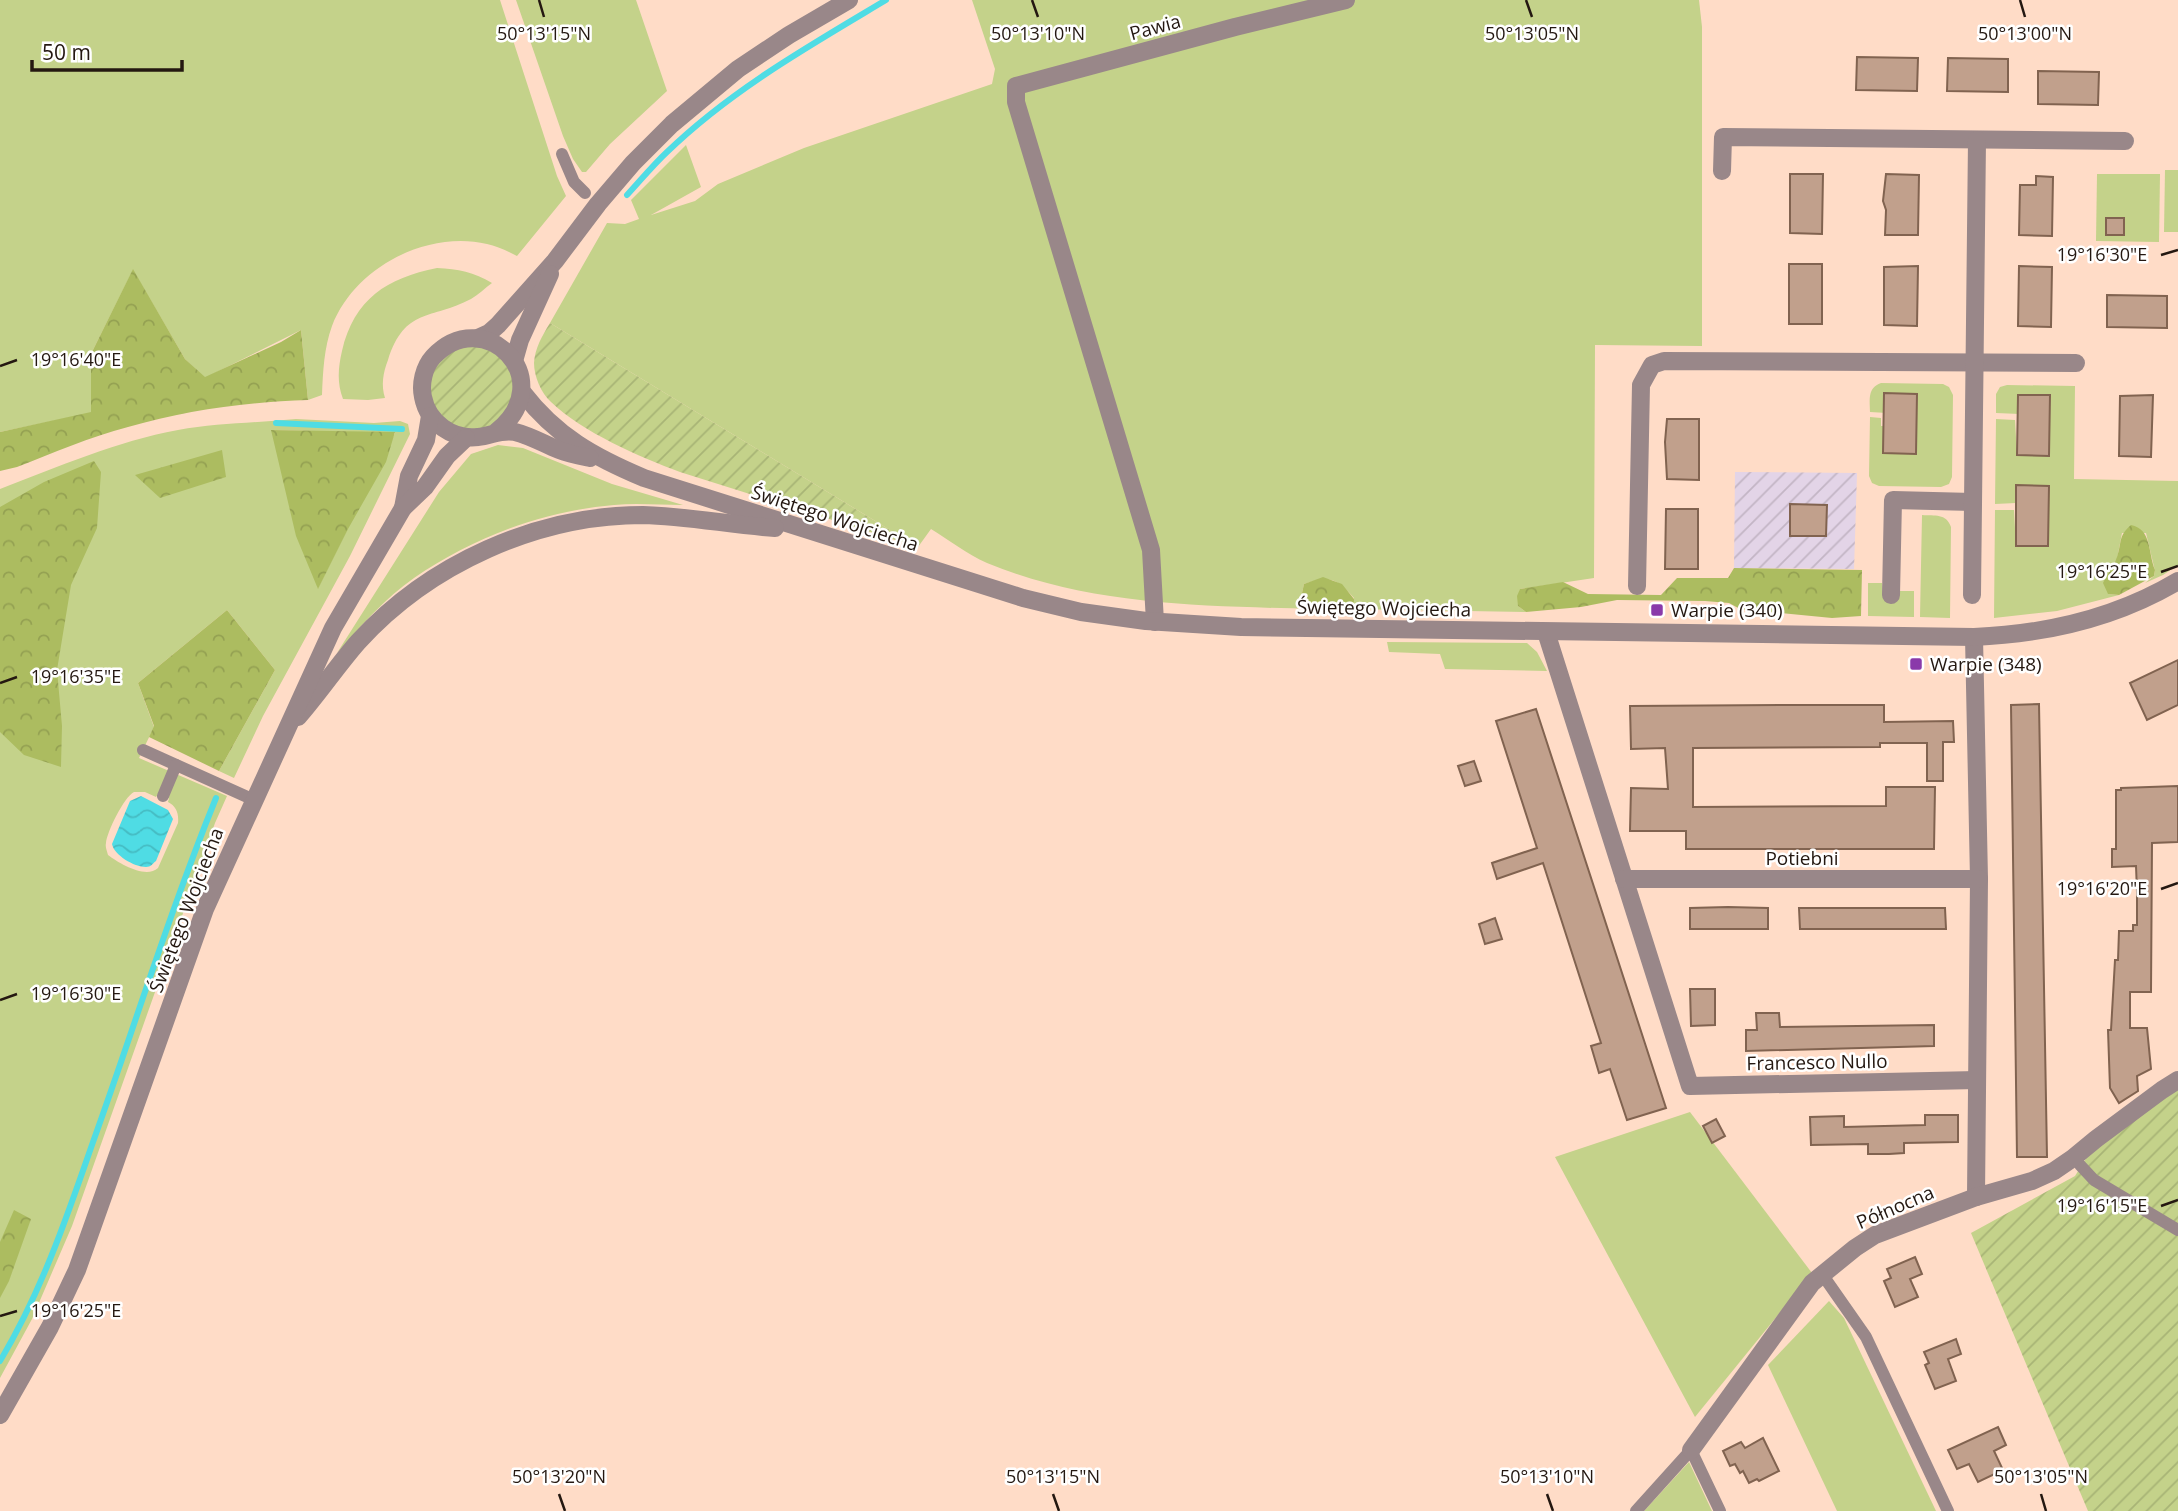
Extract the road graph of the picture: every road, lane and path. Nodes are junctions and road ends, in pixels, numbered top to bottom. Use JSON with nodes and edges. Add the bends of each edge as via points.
{"nodes":[{"id":1,"x":849,"y":0,"type":"edge"},
{"id":2,"x":1346,"y":0,"type":"edge"},
{"id":3,"x":1978,"y":140,"type":"junction"},
{"id":4,"x":2125,"y":141,"type":"dead end"},
{"id":5,"x":562,"y":154,"type":"dead end"},
{"id":6,"x":1722,"y":171,"type":"dead end"},
{"id":7,"x":585,"y":193,"type":"dead end"},
{"id":8,"x":555,"y":261,"type":"junction"},
{"id":9,"x":478,"y":338,"type":"junction"},
{"id":10,"x":514,"y":361,"type":"junction"},
{"id":11,"x":1975,"y":363,"type":"junction"},
{"id":12,"x":2076,"y":363,"type":"dead end"},
{"id":13,"x":523,"y":393,"type":"junction"},
{"id":14,"x":430,"y":416,"type":"junction"},
{"id":15,"x":496,"y":432,"type":"junction"},
{"id":16,"x":466,"y":438,"type":"junction"},
{"id":17,"x":605,"y":461,"type":"junction"},
{"id":18,"x":1973,"y":502,"type":"junction"},
{"id":19,"x":403,"y":508,"type":"junction"},
{"id":20,"x":807,"y":531,"type":"junction"},
{"id":21,"x":2178,"y":581,"type":"edge"},
{"id":22,"x":1637,"y":586,"type":"dead end"},
{"id":23,"x":1891,"y":595,"type":"dead end"},
{"id":24,"x":1972,"y":595,"type":"dead end"},
{"id":25,"x":1155,"y":622,"type":"junction"},
{"id":26,"x":1546,"y":632,"type":"junction"},
{"id":27,"x":1973,"y":638,"type":"junction"},
{"id":28,"x":285,"y":732,"type":"junction"},
{"id":29,"x":143,"y":750,"type":"dead end"},
{"id":30,"x":176,"y":765,"type":"junction"},
{"id":31,"x":163,"y":796,"type":"dead end"},
{"id":32,"x":254,"y":800,"type":"junction"},
{"id":33,"x":1624,"y":878,"type":"junction"},
{"id":34,"x":1979,"y":878,"type":"junction"},
{"id":35,"x":1977,"y":1080,"type":"junction"},
{"id":36,"x":2178,"y":1080,"type":"edge"},
{"id":37,"x":2080,"y":1166,"type":"dead end"},
{"id":38,"x":1976,"y":1196,"type":"junction"},
{"id":39,"x":2178,"y":1230,"type":"edge"},
{"id":40,"x":1822,"y":1275,"type":"junction"},
{"id":41,"x":0,"y":1415,"type":"edge"},
{"id":42,"x":1691,"y":1450,"type":"junction"},
{"id":43,"x":1636,"y":1511,"type":"edge"},
{"id":44,"x":1720,"y":1511,"type":"edge"},
{"id":45,"x":1948,"y":1511,"type":"edge"}],
"edges":[{"from":1,"to":8,"type":"street","via":[[738,69],[672,124],[606,194]]},
{"from":2,"to":25,"type":"street","name":"Pawia","via":[[1016,86],[1016,102],[1151,550]]},
{"from":3,"to":4,"type":"street"},
{"from":3,"to":6,"type":"street","via":[[1723,137]]},
{"from":3,"to":11,"type":"street"},
{"from":5,"to":7,"type":"lane","via":[[574,182]]},
{"from":8,"to":9,"type":"street","via":[[498,325]]},
{"from":8,"to":10,"type":"street"},
{"from":9,"to":10,"type":"street","via":[[499,346]]},
{"from":9,"to":14,"type":"street","via":[[459,339],[442,347],[429,361],[422,379]]},
{"from":10,"to":13,"type":"street"},
{"from":11,"to":12,"type":"street"},
{"from":11,"to":18,"type":"street"},
{"from":11,"to":22,"type":"street","via":[[1664,361],[1652,365],[1640,385]]},
{"from":13,"to":15,"type":"street","via":[[509,422]]},
{"from":13,"to":17,"type":"street","name":"Świętego Wojciecha","via":[[559,433]]},
{"from":14,"to":16,"type":"street","via":[[446,431]]},
{"from":14,"to":19,"type":"street","name":"Świętego Wojciecha"},
{"from":15,"to":16,"type":"street"},
{"from":15,"to":17,"type":"street","name":"Świętego Wojciecha","via":[[511,431],[562,452]]},
{"from":16,"to":19,"type":"street","name":"Świętego Wojciecha"},
{"from":17,"to":20,"type":"street","name":"Świętego Wojciecha","via":[[680,491]]},
{"from":18,"to":23,"type":"street","via":[[1893,500]]},
{"from":18,"to":24,"type":"street"},
{"from":19,"to":28,"type":"street","name":"Świętego Wojciecha","via":[[332,628]]},
{"from":20,"to":25,"type":"street","name":"Świętego Wojciecha","via":[[1012,596]]},
{"from":20,"to":28,"type":"street","via":[[691,518],[620,516],[514,538],[444,572],[384,616]]},
{"from":21,"to":27,"type":"street","name":"Świętego Wojciecha","via":[[2080,622],[2041,632]]},
{"from":25,"to":26,"type":"street","name":"Świętego Wojciecha"},
{"from":26,"to":27,"type":"street","name":"Świętego Wojciecha"},
{"from":26,"to":33,"type":"street","name":"Francesco Nullo"},
{"from":27,"to":34,"type":"street"},
{"from":28,"to":32,"type":"street","name":"Świętego Wojciecha"},
{"from":29,"to":30,"type":"lane"},
{"from":30,"to":31,"type":"lane"},
{"from":30,"to":32,"type":"lane"},
{"from":32,"to":41,"type":"street","name":"Świętego Wojciecha","via":[[205,909],[77,1270]]},
{"from":33,"to":34,"type":"street","name":"Potiebni"},
{"from":33,"to":35,"type":"street","name":"Francesco Nullo","via":[[1690,1086]]},
{"from":34,"to":35,"type":"street"},
{"from":35,"to":38,"type":"street"},
{"from":36,"to":38,"type":"street","name":"Północna","via":[[2054,1171]]},
{"from":37,"to":39,"type":"lane","via":[[2094,1180]]},
{"from":38,"to":40,"type":"street","name":"Północna","via":[[1875,1235]]},
{"from":40,"to":42,"type":"street","name":"Północna"},
{"from":40,"to":45,"type":"lane","via":[[1866,1337]]},
{"from":42,"to":43,"type":"lane"},
{"from":42,"to":44,"type":"lane"}]}
